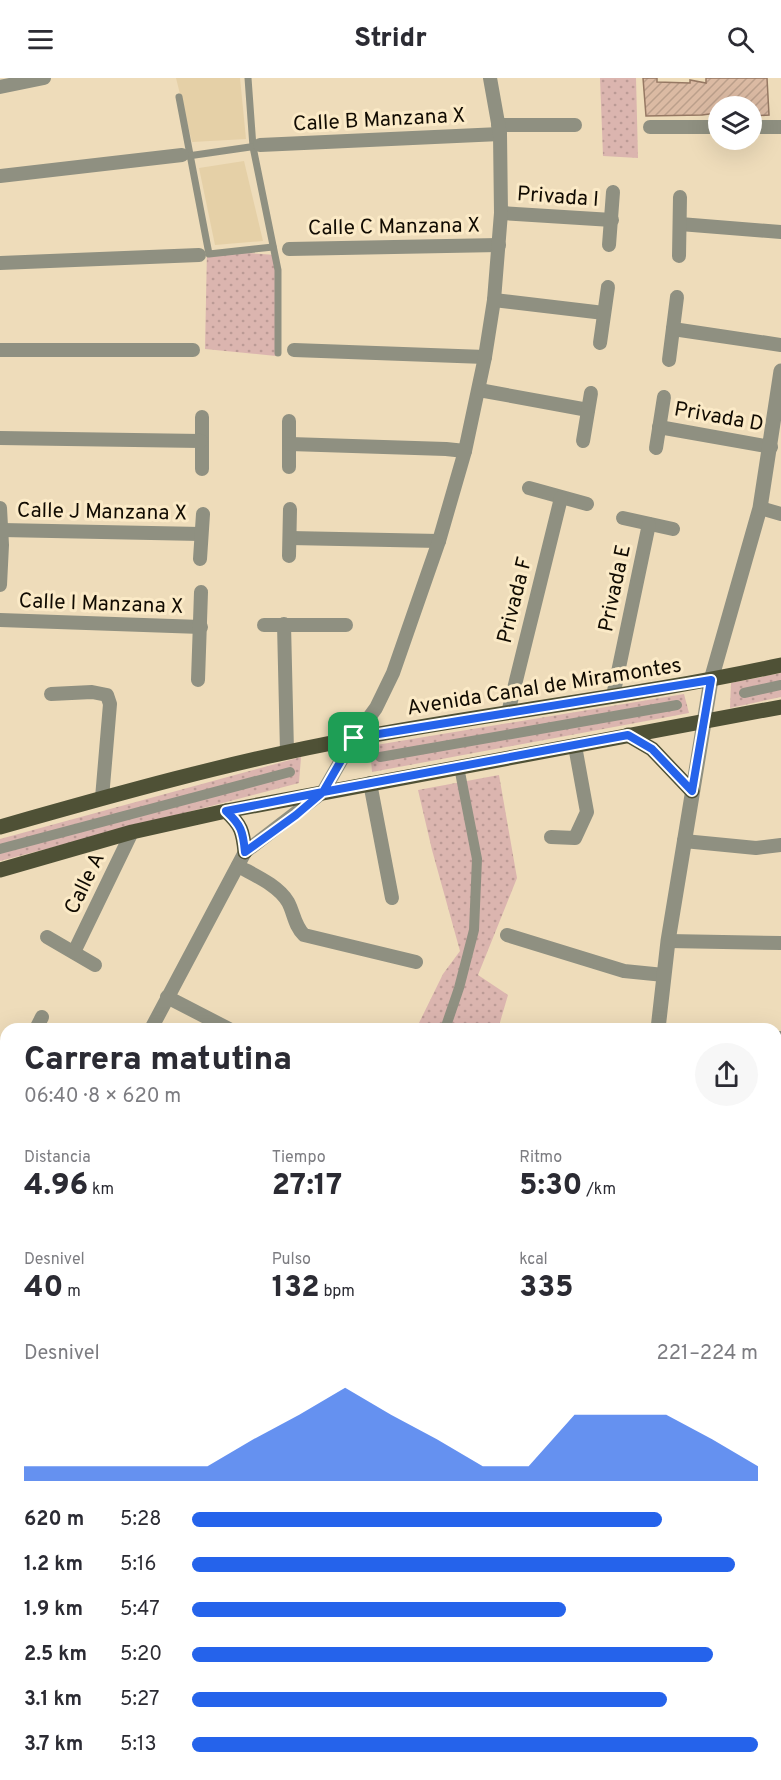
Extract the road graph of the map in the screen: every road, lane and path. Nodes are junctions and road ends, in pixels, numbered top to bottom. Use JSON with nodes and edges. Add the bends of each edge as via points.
{"nodes":[{"id":1,"x":44,"y":78,"type":"edge"},
{"id":2,"x":248,"y":78,"type":"edge"},
{"id":3,"x":490,"y":78,"type":"edge"},
{"id":4,"x":0,"y":87,"type":"edge"},
{"id":5,"x":179,"y":97,"type":"dead end"},
{"id":6,"x":575,"y":125,"type":"dead end"},
{"id":7,"x":650,"y":127,"type":"dead end"},
{"id":8,"x":708,"y":127,"type":"edge"},
{"id":9,"x":762,"y":127,"type":"edge"},
{"id":10,"x":781,"y":127,"type":"edge"},
{"id":11,"x":499,"y":130,"type":"junction"},
{"id":12,"x":257,"y":146,"type":"junction"},
{"id":13,"x":186,"y":155,"type":"junction"},
{"id":14,"x":0,"y":176,"type":"edge"},
{"id":15,"x":613,"y":192,"type":"dead end"},
{"id":16,"x":680,"y":197,"type":"dead end"},
{"id":17,"x":501,"y":213,"type":"junction"},
{"id":18,"x":612,"y":220,"type":"junction"},
{"id":19,"x":680,"y":224,"type":"junction"},
{"id":20,"x":781,"y":232,"type":"edge"},
{"id":21,"x":499,"y":245,"type":"junction"},
{"id":22,"x":609,"y":245,"type":"dead end"},
{"id":23,"x":273,"y":247,"type":"junction"},
{"id":24,"x":289,"y":249,"type":"dead end"},
{"id":25,"x":199,"y":255,"type":"dead end"},
{"id":26,"x":680,"y":256,"type":"dead end"},
{"id":27,"x":0,"y":263,"type":"edge"},
{"id":28,"x":608,"y":287,"type":"dead end"},
{"id":29,"x":677,"y":297,"type":"dead end"},
{"id":30,"x":494,"y":300,"type":"junction"},
{"id":31,"x":604,"y":314,"type":"junction"},
{"id":32,"x":673,"y":329,"type":"junction"},
{"id":33,"x":600,"y":344,"type":"dead end"},
{"id":34,"x":781,"y":345,"type":"edge"},
{"id":35,"x":0,"y":350,"type":"edge"},
{"id":36,"x":193,"y":350,"type":"dead end"},
{"id":37,"x":294,"y":350,"type":"dead end"},
{"id":38,"x":278,"y":353,"type":"dead end"},
{"id":39,"x":485,"y":357,"type":"junction"},
{"id":40,"x":669,"y":360,"type":"dead end"},
{"id":41,"x":781,"y":371,"type":"edge"},
{"id":42,"x":479,"y":390,"type":"junction"},
{"id":43,"x":591,"y":393,"type":"dead end"},
{"id":44,"x":664,"y":397,"type":"dead end"},
{"id":45,"x":588,"y":410,"type":"junction"},
{"id":46,"x":201,"y":417,"type":"dead end"},
{"id":47,"x":289,"y":421,"type":"dead end"},
{"id":48,"x":778,"y":423,"type":"edge"},
{"id":49,"x":659,"y":427,"type":"junction"},
{"id":50,"x":0,"y":438,"type":"edge"},
{"id":51,"x":201,"y":441,"type":"junction"},
{"id":52,"x":583,"y":441,"type":"dead end"},
{"id":53,"x":290,"y":444,"type":"junction"},
{"id":54,"x":771,"y":447,"type":"junction"},
{"id":55,"x":656,"y":448,"type":"dead end"},
{"id":56,"x":465,"y":452,"type":"junction"},
{"id":57,"x":289,"y":467,"type":"dead end"},
{"id":58,"x":202,"y":469,"type":"dead end"},
{"id":59,"x":529,"y":488,"type":"dead end"},
{"id":60,"x":561,"y":498,"type":"junction"},
{"id":61,"x":587,"y":504,"type":"dead end"},
{"id":62,"x":0,"y":508,"type":"edge"},
{"id":63,"x":760,"y":508,"type":"junction"},
{"id":64,"x":290,"y":509,"type":"dead end"},
{"id":65,"x":203,"y":514,"type":"dead end"},
{"id":66,"x":781,"y":514,"type":"edge"},
{"id":67,"x":623,"y":518,"type":"dead end"},
{"id":68,"x":649,"y":524,"type":"junction"},
{"id":69,"x":673,"y":529,"type":"dead end"},
{"id":70,"x":2,"y":530,"type":"junction"},
{"id":71,"x":201,"y":534,"type":"junction"},
{"id":72,"x":290,"y":538,"type":"junction"},
{"id":73,"x":439,"y":541,"type":"junction"},
{"id":74,"x":1,"y":545,"type":"edge"},
{"id":75,"x":290,"y":556,"type":"dead end"},
{"id":76,"x":200,"y":559,"type":"dead end"},
{"id":77,"x":0,"y":585,"type":"edge"},
{"id":78,"x":201,"y":592,"type":"dead end"},
{"id":79,"x":0,"y":620,"type":"edge"},
{"id":80,"x":284,"y":624,"type":"junction"},
{"id":81,"x":264,"y":625,"type":"dead end"},
{"id":82,"x":346,"y":625,"type":"dead end"},
{"id":83,"x":201,"y":627,"type":"junction"},
{"id":84,"x":781,"y":665,"type":"edge"},
{"id":85,"x":198,"y":680,"type":"dead end"},
{"id":86,"x":711,"y":680,"type":"junction"},
{"id":87,"x":781,"y":685,"type":"edge"},
{"id":88,"x":744,"y":693,"type":"dead end"},
{"id":89,"x":51,"y":694,"type":"dead end"},
{"id":90,"x":613,"y":696,"type":"junction"},
{"id":91,"x":677,"y":705,"type":"dead end"},
{"id":92,"x":781,"y":707,"type":"edge"},
{"id":93,"x":508,"y":713,"type":"junction"},
{"id":94,"x":705,"y":722,"type":"junction"},
{"id":95,"x":628,"y":735,"type":"junction"},
{"id":96,"x":354,"y":738,"type":"junction"},
{"id":97,"x":575,"y":746,"type":"junction"},
{"id":98,"x":287,"y":752,"type":"junction"},
{"id":99,"x":380,"y":757,"type":"dead end"},
{"id":100,"x":459,"y":767,"type":"junction"},
{"id":101,"x":290,"y":772,"type":"dead end"},
{"id":102,"x":370,"y":783,"type":"junction"},
{"id":103,"x":692,"y":791,"type":"junction"},
{"id":104,"x":323,"y":792,"type":"junction"},
{"id":105,"x":102,"y":798,"type":"junction"},
{"id":106,"x":226,"y":811,"type":"junction"},
{"id":107,"x":0,"y":827,"type":"edge"},
{"id":108,"x":132,"y":832,"type":"junction"},
{"id":109,"x":551,"y":837,"type":"dead end"},
{"id":110,"x":684,"y":841,"type":"junction"},
{"id":111,"x":781,"y":845,"type":"edge"},
{"id":112,"x":0,"y":849,"type":"edge"},
{"id":113,"x":242,"y":859,"type":"junction"},
{"id":114,"x":0,"y":870,"type":"edge"},
{"id":115,"x":392,"y":898,"type":"dead end"},
{"id":116,"x":507,"y":935,"type":"dead end"},
{"id":117,"x":47,"y":937,"type":"dead end"},
{"id":118,"x":668,"y":941,"type":"junction"},
{"id":119,"x":781,"y":943,"type":"edge"},
{"id":120,"x":74,"y":952,"type":"junction"},
{"id":121,"x":416,"y":962,"type":"dead end"},
{"id":122,"x":95,"y":965,"type":"dead end"},
{"id":123,"x":664,"y":975,"type":"junction"},
{"id":124,"x":167,"y":997,"type":"junction"},
{"id":125,"x":154,"y":1023,"type":"edge"},
{"id":126,"x":217,"y":1023,"type":"edge"},
{"id":127,"x":447,"y":1023,"type":"edge"},
{"id":128,"x":659,"y":1023,"type":"edge"}],
"edges":[{"from":1,"to":4,"type":"street"},
{"from":2,"to":12,"type":"lane"},
{"from":3,"to":11,"type":"street"},
{"from":5,"to":13,"type":"lane"},
{"from":6,"to":11,"type":"street","name":"Calle B Manzana X"},
{"from":7,"to":8,"type":"street"},
{"from":9,"to":10,"type":"street"},
{"from":11,"to":12,"type":"street","name":"Calle B Manzana X"},
{"from":11,"to":17,"type":"street"},
{"from":12,"to":13,"type":"lane"},
{"from":12,"to":23,"type":"lane"},
{"from":13,"to":14,"type":"street"},
{"from":13,"to":23,"type":"lane","via":[[209,254]]},
{"from":15,"to":18,"type":"street","name":"Privada I"},
{"from":16,"to":19,"type":"street"},
{"from":17,"to":18,"type":"street","name":"Privada I"},
{"from":17,"to":21,"type":"street"},
{"from":18,"to":22,"type":"street","name":"Privada I"},
{"from":19,"to":20,"type":"street"},
{"from":19,"to":26,"type":"street"},
{"from":21,"to":24,"type":"street","name":"Calle C Manzana X"},
{"from":21,"to":30,"type":"street"},
{"from":23,"to":38,"type":"lane","via":[[278,270]]},
{"from":25,"to":27,"type":"street"},
{"from":28,"to":31,"type":"street"},
{"from":29,"to":32,"type":"street"},
{"from":30,"to":31,"type":"street"},
{"from":30,"to":39,"type":"street"},
{"from":31,"to":33,"type":"street"},
{"from":32,"to":34,"type":"street"},
{"from":32,"to":40,"type":"street"},
{"from":35,"to":36,"type":"street"},
{"from":37,"to":39,"type":"street"},
{"from":39,"to":42,"type":"street"},
{"from":41,"to":48,"type":"street"},
{"from":42,"to":45,"type":"street"},
{"from":42,"to":56,"type":"street"},
{"from":43,"to":45,"type":"street"},
{"from":44,"to":49,"type":"street","name":"Privada D"},
{"from":45,"to":52,"type":"street"},
{"from":46,"to":51,"type":"street"},
{"from":47,"to":53,"type":"street"},
{"from":48,"to":54,"type":"street"},
{"from":49,"to":54,"type":"street","name":"Privada D"},
{"from":49,"to":55,"type":"street","name":"Privada D"},
{"from":50,"to":51,"type":"street"},
{"from":51,"to":58,"type":"street"},
{"from":53,"to":56,"type":"street"},
{"from":53,"to":57,"type":"street"},
{"from":54,"to":63,"type":"street"},
{"from":56,"to":73,"type":"street"},
{"from":59,"to":60,"type":"street"},
{"from":60,"to":61,"type":"street"},
{"from":60,"to":93,"type":"street","name":"Privada F"},
{"from":62,"to":70,"type":"street"},
{"from":63,"to":66,"type":"street"},
{"from":63,"to":86,"type":"street"},
{"from":64,"to":72,"type":"street"},
{"from":65,"to":71,"type":"street"},
{"from":67,"to":68,"type":"street","name":"Privada E"},
{"from":68,"to":69,"type":"street","name":"Privada E"},
{"from":68,"to":90,"type":"street","name":"Privada E"},
{"from":70,"to":71,"type":"street","name":"Calle J Manzana X"},
{"from":70,"to":74,"type":"street"},
{"from":71,"to":76,"type":"street"},
{"from":72,"to":73,"type":"street"},
{"from":72,"to":75,"type":"street"},
{"from":73,"to":96,"type":"street","via":[[393,673],[376,708]]},
{"from":74,"to":77,"type":"street"},
{"from":78,"to":83,"type":"street"},
{"from":79,"to":83,"type":"street","name":"Calle I Manzana X"},
{"from":80,"to":81,"type":"street"},
{"from":80,"to":82,"type":"street"},
{"from":80,"to":98,"type":"street"},
{"from":83,"to":85,"type":"street"},
{"from":84,"to":86,"type":"main road","name":"Avenida Canal de Miramontes"},
{"from":86,"to":90,"type":"main road","name":"Avenida Canal de Miramontes"},
{"from":86,"to":94,"type":"street"},
{"from":87,"to":88,"type":"street"},
{"from":89,"to":105,"type":"street","via":[[107,695],[110,704]]},
{"from":90,"to":93,"type":"main road","name":"Avenida Canal de Miramontes"},
{"from":91,"to":99,"type":"street"},
{"from":92,"to":94,"type":"main road"},
{"from":93,"to":96,"type":"main road","name":"Avenida Canal de Miramontes"},
{"from":94,"to":95,"type":"main road"},
{"from":94,"to":103,"type":"street"},
{"from":95,"to":97,"type":"main road"},
{"from":95,"to":103,"type":"main road","via":[[652,749]]},
{"from":96,"to":98,"type":"main road","name":"Avenida Canal de Miramontes"},
{"from":96,"to":104,"type":"street"},
{"from":97,"to":100,"type":"main road"},
{"from":97,"to":109,"type":"street","via":[[587,812],[575,838]]},
{"from":98,"to":105,"type":"main road","name":"Avenida Canal de Miramontes"},
{"from":100,"to":102,"type":"main road"},
{"from":100,"to":127,"type":"street","via":[[477,859],[474,930]]},
{"from":101,"to":112,"type":"street"},
{"from":102,"to":104,"type":"main road"},
{"from":102,"to":115,"type":"street"},
{"from":103,"to":110,"type":"street"},
{"from":104,"to":106,"type":"main road"},
{"from":104,"to":113,"type":"street"},
{"from":105,"to":107,"type":"main road","name":"Avenida Canal de Miramontes"},
{"from":106,"to":108,"type":"main road"},
{"from":106,"to":113,"type":"main road","via":[[239,823],[243,834]]},
{"from":108,"to":114,"type":"main road"},
{"from":108,"to":120,"type":"street","name":"Calle A"},
{"from":110,"to":111,"type":"street","via":[[756,848]]},
{"from":110,"to":118,"type":"street"},
{"from":113,"to":121,"type":"street","via":[[281,893],[304,935]]},
{"from":113,"to":124,"type":"street"},
{"from":116,"to":123,"type":"street","via":[[624,971]]},
{"from":117,"to":120,"type":"street"},
{"from":118,"to":119,"type":"street"},
{"from":118,"to":123,"type":"street"},
{"from":120,"to":122,"type":"street"},
{"from":123,"to":128,"type":"street"},
{"from":124,"to":125,"type":"street"},
{"from":124,"to":126,"type":"street"}]}
